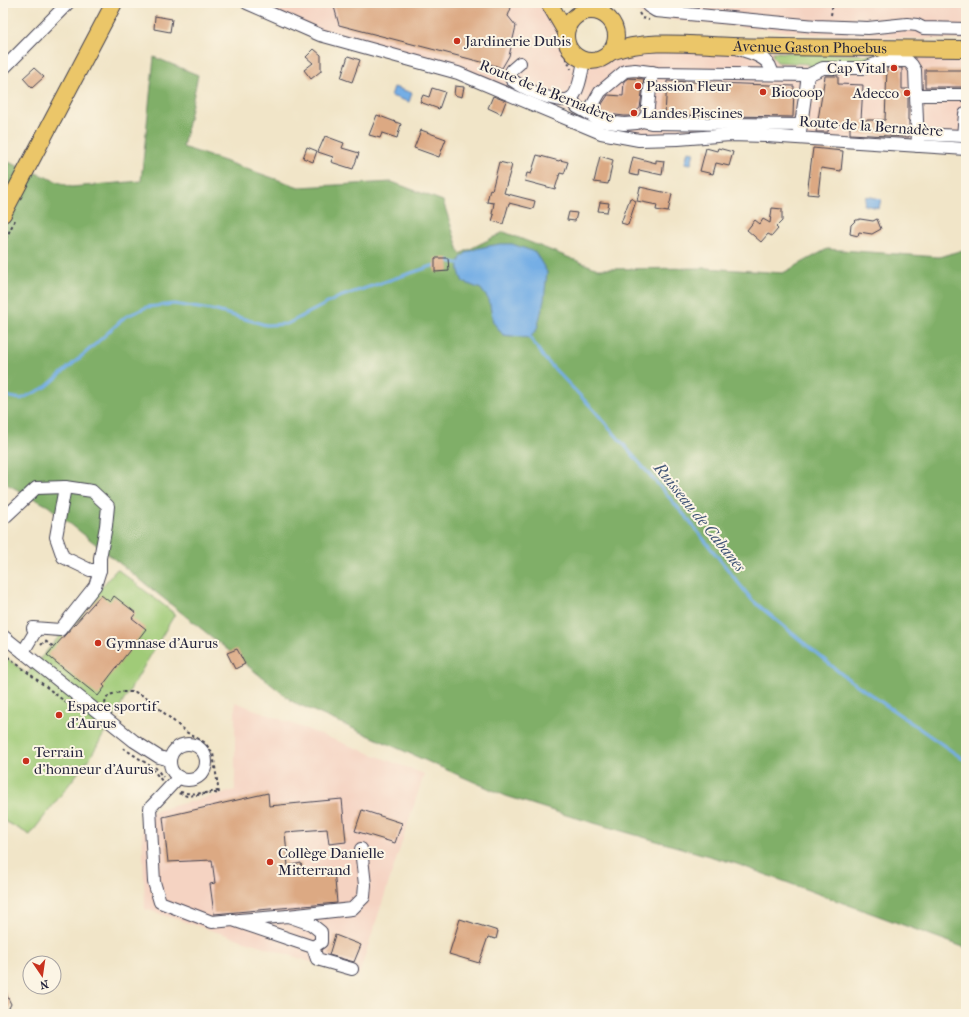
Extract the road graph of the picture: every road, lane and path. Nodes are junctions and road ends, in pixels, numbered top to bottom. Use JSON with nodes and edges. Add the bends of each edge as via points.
{"nodes":[{"id":1,"x":68,"y":3,"type":"edge"},
{"id":2,"x":114,"y":3,"type":"edge"},
{"id":3,"x":247,"y":3,"type":"edge"},
{"id":4,"x":549,"y":3,"type":"edge"},
{"id":5,"x":553,"y":3,"type":"edge"},
{"id":6,"x":648,"y":6,"type":"dead end"},
{"id":7,"x":579,"y":7,"type":"edge"},
{"id":8,"x":603,"y":8,"type":"edge"},
{"id":9,"x":615,"y":28,"type":"junction"},
{"id":10,"x":966,"y":29,"type":"edge"},
{"id":11,"x":566,"y":32,"type":"junction"},
{"id":12,"x":654,"y":44,"type":"junction"},
{"id":13,"x":733,"y":46,"type":"junction"},
{"id":14,"x":966,"y":49,"type":"edge"},
{"id":15,"x":611,"y":52,"type":"junction"},
{"id":16,"x":584,"y":60,"type":"junction"},
{"id":17,"x":520,"y":64,"type":"dead end"},
{"id":18,"x":3,"y":69,"type":"edge"},
{"id":19,"x":652,"y":72,"type":"junction"},
{"id":20,"x":772,"y":74,"type":"junction"},
{"id":21,"x":808,"y":75,"type":"junction"},
{"id":22,"x":916,"y":95,"type":"junction"},
{"id":23,"x":966,"y":95,"type":"edge"},
{"id":24,"x":571,"y":98,"type":"junction"},
{"id":25,"x":588,"y":113,"type":"junction"},
{"id":26,"x":965,"y":114,"type":"dead end"},
{"id":27,"x":642,"y":121,"type":"junction"},
{"id":28,"x":801,"y":125,"type":"junction"},
{"id":29,"x":963,"y":136,"type":"junction"},
{"id":30,"x":800,"y":138,"type":"junction"},
{"id":31,"x":918,"y":140,"type":"junction"},
{"id":32,"x":964,"y":149,"type":"edge"},
{"id":33,"x":3,"y":214,"type":"edge"},
{"id":34,"x":65,"y":487,"type":"junction"},
{"id":35,"x":3,"y":519,"type":"edge"},
{"id":36,"x":95,"y":570,"type":"junction"},
{"id":37,"x":3,"y":636,"type":"edge"},
{"id":38,"x":23,"y":652,"type":"junction"},
{"id":39,"x":105,"y":704,"type":"dead end"},
{"id":40,"x":170,"y":760,"type":"junction"},
{"id":41,"x":179,"y":777,"type":"junction"},
{"id":42,"x":219,"y":794,"type":"dead end"},
{"id":43,"x":361,"y":849,"type":"dead end"},
{"id":44,"x":288,"y":916,"type":"junction"},
{"id":45,"x":234,"y":920,"type":"junction"},
{"id":46,"x":313,"y":947,"type":"junction"},
{"id":47,"x":352,"y":969,"type":"dead end"}],
"edges":[{"from":1,"to":18,"type":"street"},
{"from":2,"to":33,"type":"main road"},
{"from":3,"to":30,"type":"street","name":"Route de la Bernadère","via":[[320,35],[458,73],[600,133],[640,140],[678,140],[730,135]]},
{"from":4,"to":11,"type":"main road"},
{"from":5,"to":7,"type":"main road"},
{"from":6,"to":10,"type":"street","via":[[656,11],[791,24],[868,28],[907,24],[923,28]]},
{"from":7,"to":8,"type":"main road","via":[[585,12]]},
{"from":7,"to":11,"type":"main road"},
{"from":8,"to":9,"type":"main road"},
{"from":9,"to":12,"type":"main road","name":"Avenue Gaston Phoebus"},
{"from":9,"to":15,"type":"main road","via":[[615,45]]},
{"from":11,"to":16,"type":"main road","via":[[572,53]]},
{"from":12,"to":13,"type":"main road","name":"Avenue Gaston Phoebus"},
{"from":12,"to":15,"type":"main road","name":"Avenue Gaston Phoebus","via":[[634,45]]},
{"from":13,"to":14,"type":"main road","name":"Avenue Gaston Phoebus"},
{"from":13,"to":20,"type":"street","via":[[764,59],[769,63]]},
{"from":15,"to":16,"type":"main road","via":[[599,60]]},
{"from":16,"to":24,"type":"street","via":[[578,87]]},
{"from":17,"to":24,"type":"street","via":[[511,73],[511,78],[516,83],[549,98],[562,101]]},
{"from":19,"to":20,"type":"street"},
{"from":19,"to":25,"type":"street","via":[[625,72],[600,92]]},
{"from":19,"to":27,"type":"street","via":[[647,115]]},
{"from":20,"to":21,"type":"street"},
{"from":21,"to":22,"type":"street","via":[[823,68],[864,68],[884,61],[908,61],[915,70]]},
{"from":21,"to":28,"type":"street"},
{"from":22,"to":23,"type":"street"},
{"from":22,"to":31,"type":"street"},
{"from":24,"to":25,"type":"street","via":[[577,107]]},
{"from":25,"to":27,"type":"street","via":[[599,121],[624,124]]},
{"from":26,"to":29,"type":"street"},
{"from":27,"to":28,"type":"street"},
{"from":28,"to":30,"type":"street"},
{"from":29,"to":31,"type":"street"},
{"from":29,"to":32,"type":"street"},
{"from":30,"to":31,"type":"street","name":"Route de la Bernadère"},
{"from":31,"to":32,"type":"street","name":"Route de la Bernadère"},
{"from":34,"to":35,"type":"street","via":[[36,488]]},
{"from":34,"to":36,"type":"street","via":[[56,537],[63,557]]},
{"from":34,"to":36,"type":"street","via":[[92,491],[108,506],[100,558]]},
{"from":36,"to":38,"type":"street","via":[[86,588],[53,629],[34,628],[35,632]]},
{"from":37,"to":38,"type":"street"},
{"from":38,"to":40,"type":"street","via":[[134,741],[159,757]]},
{"from":39,"to":42,"type":"path","via":[[109,695],[135,692],[146,697],[186,732],[204,742],[214,753]]},
{"from":40,"to":41,"type":"street","via":[[174,773]]},
{"from":40,"to":41,"type":"street","via":[[175,749],[186,744],[193,744],[203,752],[206,764],[200,774],[190,780]]},
{"from":41,"to":45,"type":"street","via":[[150,808],[154,882],[160,902],[212,922]]},
{"from":43,"to":44,"type":"street","via":[[364,897],[352,909]]},
{"from":44,"to":45,"type":"street"},
{"from":44,"to":46,"type":"street","via":[[311,924],[321,932],[321,942]]},
{"from":45,"to":46,"type":"street"},
{"from":46,"to":47,"type":"street","via":[[317,959]]}]}
